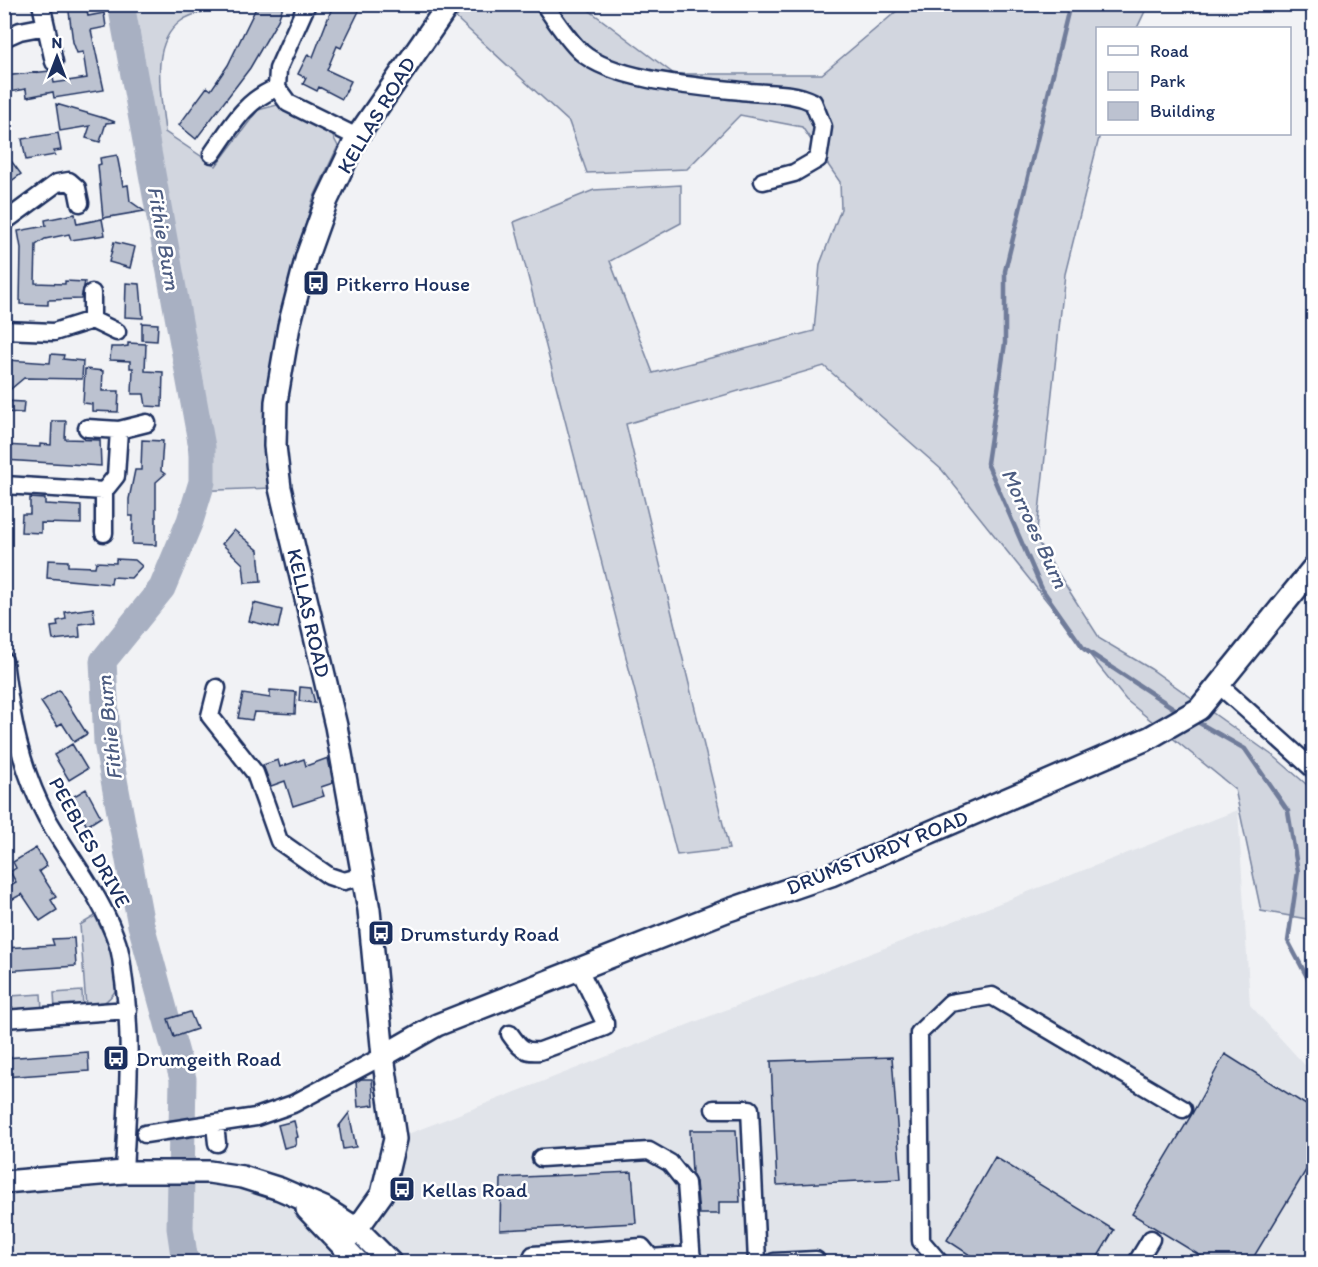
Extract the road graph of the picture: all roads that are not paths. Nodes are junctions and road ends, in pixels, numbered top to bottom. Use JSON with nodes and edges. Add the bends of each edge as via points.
{"nodes":[{"id":1,"x":41,"y":4,"type":"edge"},
{"id":2,"x":307,"y":4,"type":"edge"},
{"id":3,"x":448,"y":4,"type":"edge"},
{"id":4,"x":544,"y":4,"type":"edge"},
{"id":5,"x":46,"y":26,"type":"junction"},
{"id":6,"x":4,"y":38,"type":"edge"},
{"id":7,"x":54,"y":62,"type":"dead end"},
{"id":8,"x":277,"y":88,"type":"junction"},
{"id":9,"x":357,"y":137,"type":"junction"},
{"id":10,"x":213,"y":154,"type":"dead end"},
{"id":11,"x":763,"y":181,"type":"dead end"},
{"id":12,"x":80,"y":203,"type":"dead end"},
{"id":13,"x":4,"y":222,"type":"edge"},
{"id":14,"x":92,"y":293,"type":"dead end"},
{"id":15,"x":92,"y":320,"type":"junction"},
{"id":16,"x":4,"y":330,"type":"edge"},
{"id":17,"x":117,"y":332,"type":"dead end"},
{"id":18,"x":147,"y":423,"type":"dead end"},
{"id":19,"x":87,"y":428,"type":"dead end"},
{"id":20,"x":119,"y":430,"type":"junction"},
{"id":21,"x":4,"y":485,"type":"edge"},
{"id":22,"x":104,"y":490,"type":"junction"},
{"id":23,"x":104,"y":533,"type":"dead end"},
{"id":24,"x":1314,"y":567,"type":"edge"},
{"id":25,"x":4,"y":661,"type":"edge"},
{"id":26,"x":1218,"y":684,"type":"junction"},
{"id":27,"x":217,"y":688,"type":"dead end"},
{"id":28,"x":1314,"y":770,"type":"edge"},
{"id":29,"x":363,"y":876,"type":"junction"},
{"id":30,"x":579,"y":969,"type":"junction"},
{"id":31,"x":128,"y":1010,"type":"junction"},
{"id":32,"x":4,"y":1019,"type":"edge"},
{"id":33,"x":510,"y":1034,"type":"dead end"},
{"id":34,"x":383,"y":1056,"type":"junction"},
{"id":35,"x":714,"y":1109,"type":"dead end"},
{"id":36,"x":1183,"y":1109,"type":"dead end"},
{"id":37,"x":206,"y":1126,"type":"junction"},
{"id":38,"x":150,"y":1133,"type":"dead end"},
{"id":39,"x":217,"y":1143,"type":"dead end"},
{"id":40,"x":541,"y":1158,"type":"dead end"},
{"id":41,"x":124,"y":1172,"type":"junction"},
{"id":42,"x":4,"y":1182,"type":"edge"},
{"id":43,"x":280,"y":1189,"type":"junction"},
{"id":44,"x":357,"y":1229,"type":"junction"},
{"id":45,"x":1151,"y":1239,"type":"dead end"},
{"id":46,"x":342,"y":1243,"type":"junction"},
{"id":47,"x":692,"y":1259,"type":"edge"},
{"id":48,"x":816,"y":1260,"type":"dead end"},
{"id":49,"x":650,"y":1261,"type":"edge"},
{"id":50,"x":358,"y":1263,"type":"edge"},
{"id":51,"x":390,"y":1263,"type":"edge"},
{"id":52,"x":534,"y":1263,"type":"edge"},
{"id":53,"x":757,"y":1263,"type":"edge"},
{"id":54,"x":774,"y":1263,"type":"edge"},
{"id":55,"x":939,"y":1263,"type":"edge"},
{"id":56,"x":1137,"y":1263,"type":"edge"}],
"edges":[{"from":1,"to":5,"type":"street"},
{"from":2,"to":8,"type":"street","via":[[278,69]]},
{"from":3,"to":9,"type":"main road","name":"KELLAS ROAD"},
{"from":4,"to":11,"type":"street","via":[[580,52],[601,66],[638,77],[797,94],[813,102],[823,127],[818,159],[794,173]]},
{"from":5,"to":6,"type":"street"},
{"from":5,"to":7,"type":"street"},
{"from":8,"to":9,"type":"street","via":[[288,103]]},
{"from":8,"to":10,"type":"street","via":[[248,104]]},
{"from":9,"to":29,"type":"main road","name":"KELLAS ROAD","via":[[327,200],[307,256],[289,326],[275,446],[280,488],[336,726]]},
{"from":12,"to":13,"type":"street","via":[[77,188],[69,181],[57,183]]},
{"from":14,"to":15,"type":"street"},
{"from":15,"to":16,"type":"street","via":[[54,332]]},
{"from":15,"to":17,"type":"street"},
{"from":18,"to":20,"type":"street"},
{"from":19,"to":20,"type":"street"},
{"from":20,"to":22,"type":"street","via":[[116,476]]},
{"from":21,"to":22,"type":"street"},
{"from":22,"to":23,"type":"street"},
{"from":24,"to":26,"type":"main road","name":"DRUMSTURDY ROAD"},
{"from":25,"to":31,"type":"street","name":"PEEBLES DRIVE","via":[[19,754],[48,819],[89,883],[111,927],[118,946]]},
{"from":26,"to":28,"type":"street"},
{"from":26,"to":30,"type":"main road","name":"DRUMSTURDY ROAD","via":[[1196,710],[1149,738],[831,875]]},
{"from":27,"to":29,"type":"street","via":[[210,716],[255,773],[279,841],[329,876],[344,881]]},
{"from":29,"to":34,"type":"main road","name":"KELLAS ROAD"},
{"from":30,"to":33,"type":"street","via":[[605,1027],[530,1052],[519,1048]]},
{"from":30,"to":34,"type":"main road","name":"DRUMSTURDY ROAD","via":[[437,1024]]},
{"from":31,"to":32,"type":"street"},
{"from":31,"to":41,"type":"street","name":"PEEBLES DRIVE"},
{"from":34,"to":37,"type":"street","via":[[293,1104],[256,1117]]},
{"from":34,"to":44,"type":"main road","name":"KELLAS ROAD","via":[[395,1139],[382,1194]]},
{"from":35,"to":53,"type":"street","via":[[750,1109]]},
{"from":36,"to":55,"type":"street","via":[[992,996],[951,1003],[919,1033],[921,1240]]},
{"from":37,"to":38,"type":"street"},
{"from":37,"to":39,"type":"street"},
{"from":40,"to":47,"type":"street","via":[[648,1152],[670,1163],[686,1182]]},
{"from":41,"to":42,"type":"main road"},
{"from":41,"to":43,"type":"main road","via":[[209,1172]]},
{"from":43,"to":44,"type":"main road","via":[[324,1208]]},
{"from":43,"to":46,"type":"main road","via":[[311,1211]]},
{"from":44,"to":46,"type":"main road","name":"KELLAS ROAD"},
{"from":44,"to":51,"type":"main road"},
{"from":45,"to":56,"type":"street"},
{"from":46,"to":50,"type":"main road"},
{"from":47,"to":49,"type":"street"},
{"from":48,"to":54,"type":"street"},
{"from":49,"to":52,"type":"street","via":[[642,1247],[533,1256]]}]}
